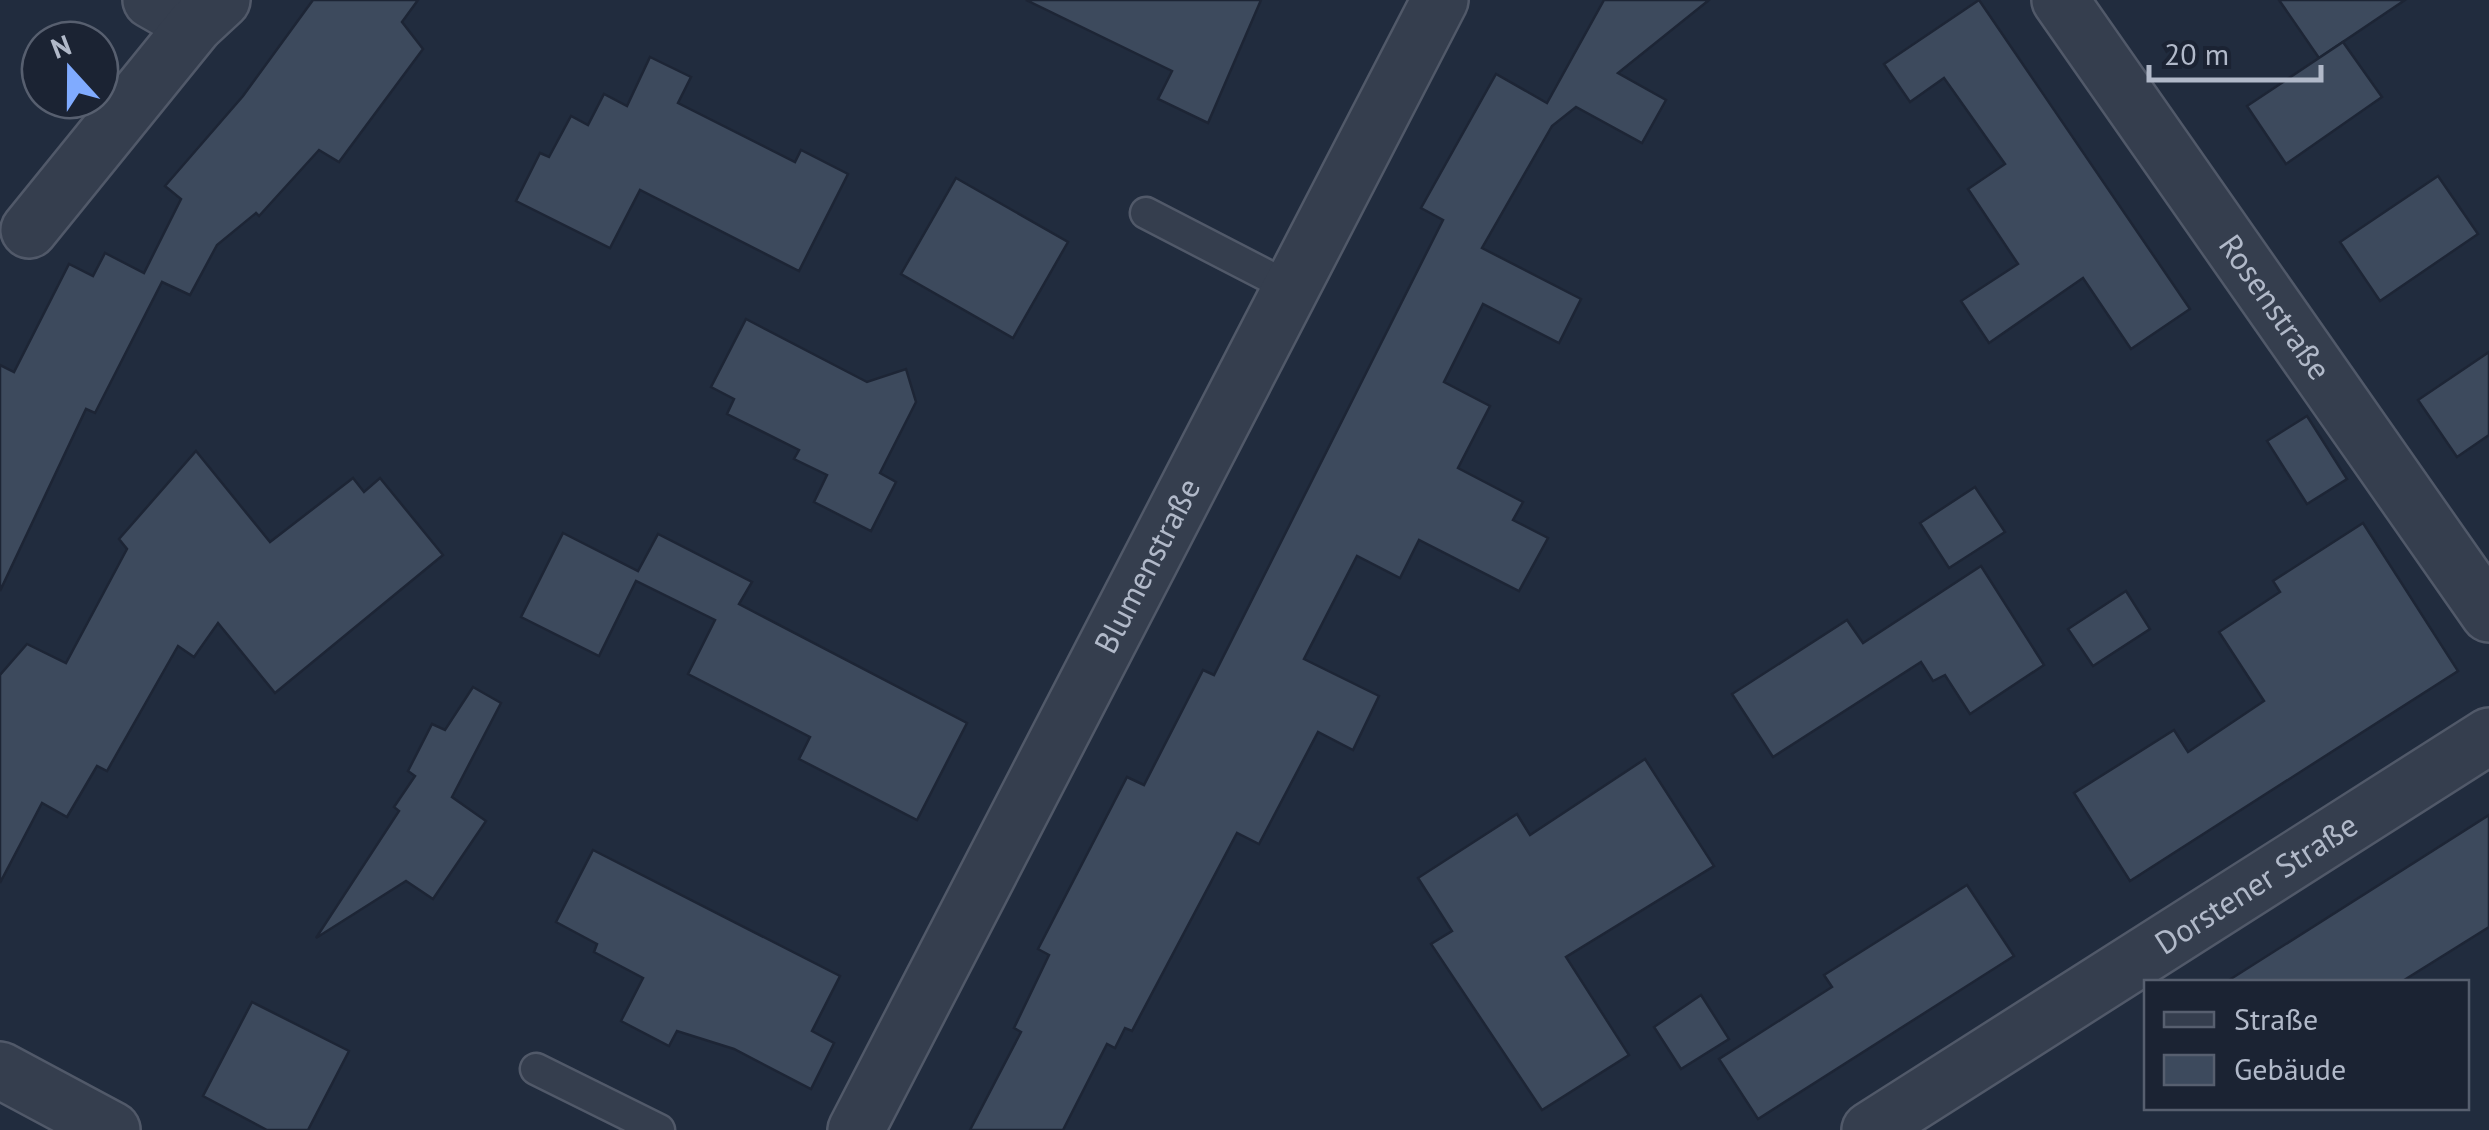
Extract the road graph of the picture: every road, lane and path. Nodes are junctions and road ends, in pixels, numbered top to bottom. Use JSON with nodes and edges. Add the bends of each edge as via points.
{"nodes":[{"id":1,"x":1440,"y":0,"type":"edge"},
{"id":2,"x":2060,"y":0,"type":"edge"},
{"id":3,"x":190,"y":8,"type":"edge"},
{"id":4,"x":1146,"y":213,"type":"dead end"},
{"id":5,"x":29,"y":230,"type":"dead end"},
{"id":6,"x":1291,"y":288,"type":"junction"},
{"id":7,"x":2489,"y":614,"type":"edge"},
{"id":8,"x":2489,"y":736,"type":"edge"},
{"id":9,"x":536,"y":1069,"type":"dead end"},
{"id":10,"x":0,"y":1070,"type":"edge"},
{"id":11,"x":112,"y":1130,"type":"edge"},
{"id":12,"x":659,"y":1130,"type":"edge"},
{"id":13,"x":856,"y":1130,"type":"edge"},
{"id":14,"x":1870,"y":1130,"type":"edge"}],
"edges":[{"from":1,"to":6,"type":"street","name":"Blumenstraße"},
{"from":2,"to":7,"type":"street","name":"Rosenstraße"},
{"from":3,"to":5,"type":"street"},
{"from":4,"to":6,"type":"lane"},
{"from":6,"to":13,"type":"street","name":"Blumenstraße"},
{"from":8,"to":14,"type":"street","name":"Dorstener Straße"},
{"from":9,"to":12,"type":"lane"},
{"from":10,"to":11,"type":"street"}]}
